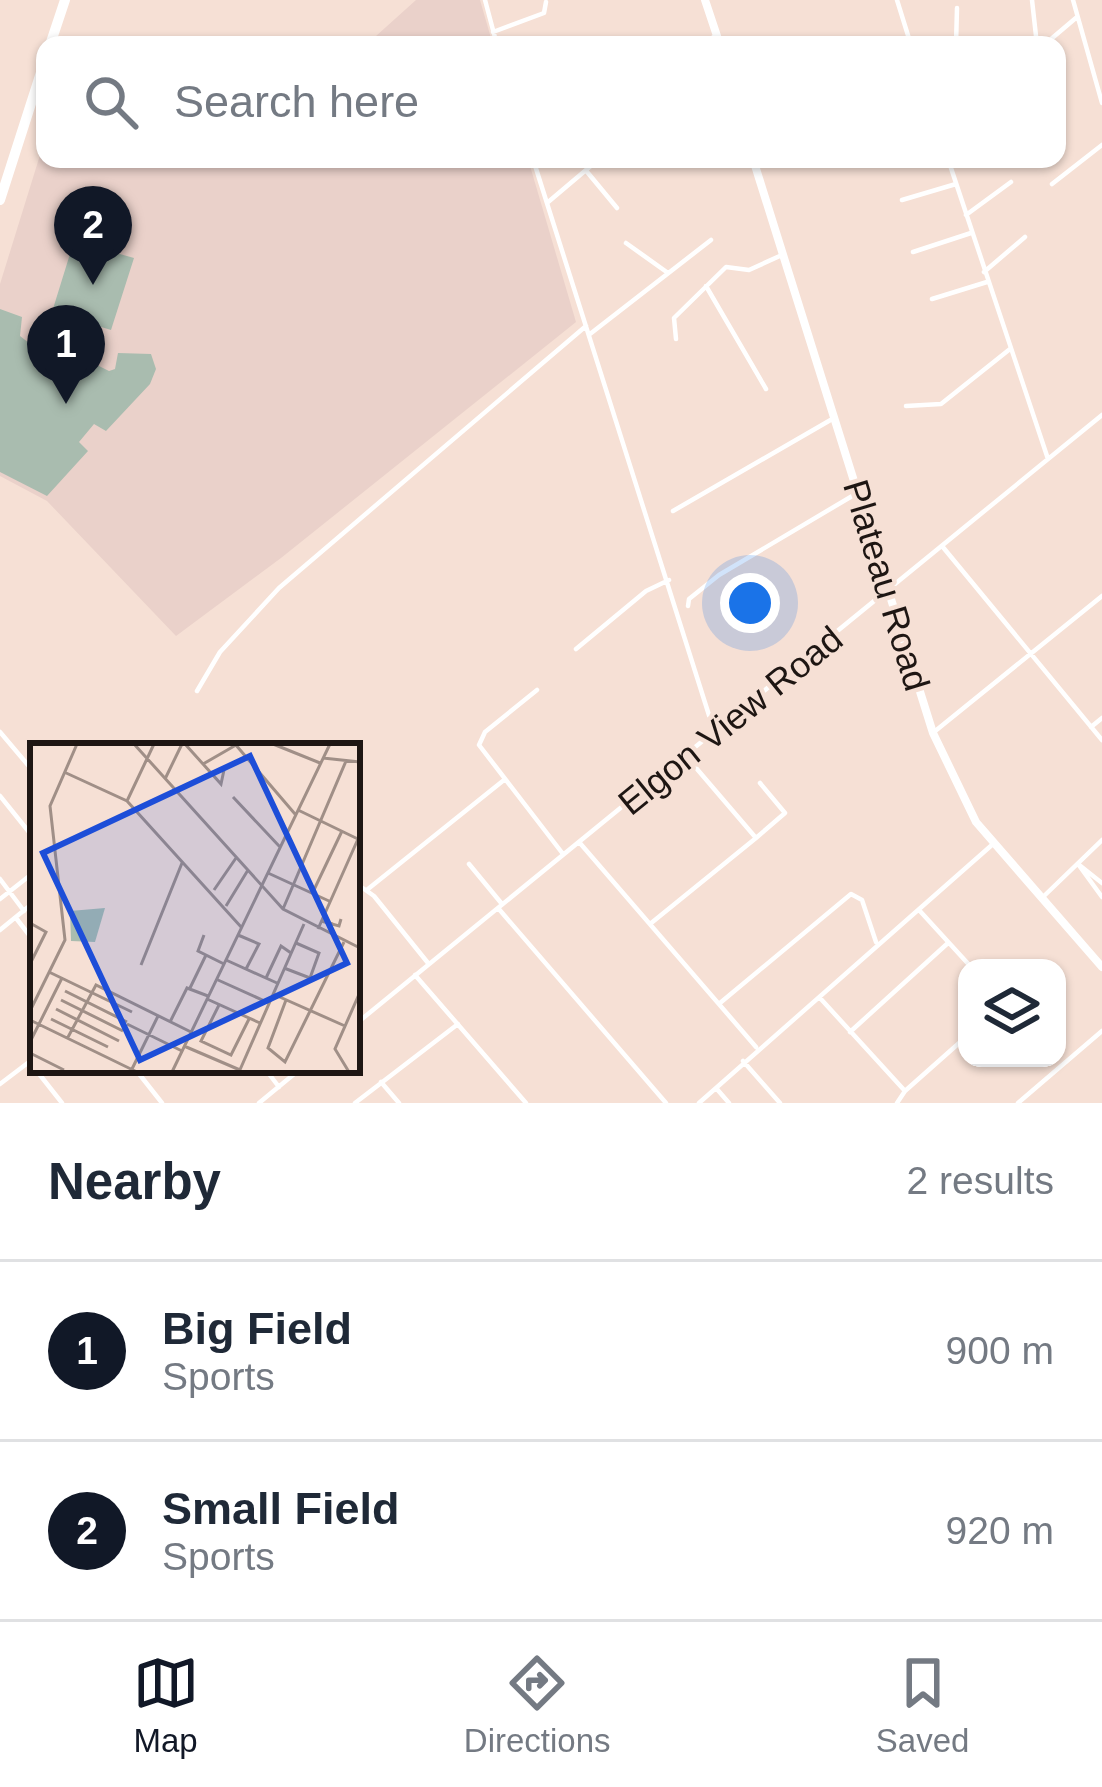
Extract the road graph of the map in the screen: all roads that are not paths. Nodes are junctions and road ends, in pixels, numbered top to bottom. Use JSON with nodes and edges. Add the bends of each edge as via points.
{"nodes":[{"id":1,"x":65,"y":0,"type":"edge"},
{"id":2,"x":485,"y":0,"type":"edge"},
{"id":3,"x":706,"y":0,"type":"edge"},
{"id":4,"x":897,"y":0,"type":"edge"},
{"id":5,"x":1032,"y":0,"type":"edge"},
{"id":6,"x":1073,"y":0,"type":"edge"},
{"id":7,"x":546,"y":2,"type":"edge"},
{"id":8,"x":957,"y":8,"type":"dead end"},
{"id":9,"x":524,"y":9,"type":"dead end"},
{"id":10,"x":1077,"y":17,"type":"junction"},
{"id":11,"x":529,"y":19,"type":"junction"},
{"id":12,"x":493,"y":32,"type":"junction"},
{"id":13,"x":53,"y":36,"type":"edge"},
{"id":14,"x":494,"y":36,"type":"edge"},
{"id":15,"x":717,"y":36,"type":"edge"},
{"id":16,"x":908,"y":36,"type":"edge"},
{"id":17,"x":956,"y":36,"type":"edge"},
{"id":18,"x":1039,"y":36,"type":"edge"},
{"id":19,"x":1053,"y":36,"type":"edge"},
{"id":20,"x":1102,"y":72,"type":"edge"},
{"id":21,"x":1094,"y":78,"type":"junction"},
{"id":22,"x":36,"y":88,"type":"edge"},
{"id":23,"x":1102,"y":103,"type":"edge"},
{"id":24,"x":1102,"y":145,"type":"edge"},
{"id":25,"x":536,"y":168,"type":"edge"},
{"id":26,"x":591,"y":168,"type":"edge"},
{"id":27,"x":756,"y":168,"type":"edge"},
{"id":28,"x":951,"y":168,"type":"edge"},
{"id":29,"x":587,"y":173,"type":"junction"},
{"id":30,"x":1011,"y":182,"type":"dead end"},
{"id":31,"x":956,"y":184,"type":"junction"},
{"id":32,"x":1052,"y":184,"type":"dead end"},
{"id":33,"x":1,"y":195,"type":"edge"},
{"id":34,"x":902,"y":200,"type":"dead end"},
{"id":35,"x":547,"y":202,"type":"junction"},
{"id":36,"x":617,"y":208,"type":"dead end"},
{"id":37,"x":966,"y":215,"type":"junction"},
{"id":38,"x":971,"y":233,"type":"junction"},
{"id":39,"x":1024,"y":237,"type":"dead end"},
{"id":40,"x":711,"y":240,"type":"dead end"},
{"id":41,"x":626,"y":243,"type":"dead end"},
{"id":42,"x":913,"y":252,"type":"dead end"},
{"id":43,"x":783,"y":254,"type":"junction"},
{"id":44,"x":984,"y":272,"type":"junction"},
{"id":45,"x":668,"y":273,"type":"junction"},
{"id":46,"x":987,"y":282,"type":"junction"},
{"id":47,"x":706,"y":286,"type":"junction"},
{"id":48,"x":932,"y":299,"type":"dead end"},
{"id":49,"x":586,"y":326,"type":"junction"},
{"id":50,"x":590,"y":334,"type":"junction"},
{"id":51,"x":676,"y":339,"type":"dead end"},
{"id":52,"x":1010,"y":349,"type":"junction"},
{"id":53,"x":766,"y":389,"type":"dead end"},
{"id":54,"x":906,"y":406,"type":"dead end"},
{"id":55,"x":1102,"y":415,"type":"edge"},
{"id":56,"x":836,"y":418,"type":"junction"},
{"id":57,"x":1048,"y":460,"type":"junction"},
{"id":58,"x":859,"y":492,"type":"junction"},
{"id":59,"x":674,"y":511,"type":"dead end"},
{"id":60,"x":942,"y":546,"type":"junction"},
{"id":61,"x":669,"y":580,"type":"junction"},
{"id":62,"x":887,"y":592,"type":"junction"},
{"id":63,"x":1102,"y":596,"type":"edge"},
{"id":64,"x":688,"y":607,"type":"dead end"},
{"id":65,"x":576,"y":649,"type":"dead end"},
{"id":66,"x":1031,"y":654,"type":"junction"},
{"id":67,"x":537,"y":690,"type":"dead end"},
{"id":68,"x":197,"y":691,"type":"dead end"},
{"id":69,"x":1102,"y":718,"type":"edge"},
{"id":70,"x":1091,"y":727,"type":"junction"},
{"id":71,"x":0,"y":732,"type":"edge"},
{"id":72,"x":715,"y":733,"type":"junction"},
{"id":73,"x":933,"y":733,"type":"junction"},
{"id":74,"x":1102,"y":740,"type":"edge"},
{"id":75,"x":685,"y":755,"type":"junction"},
{"id":76,"x":30,"y":767,"type":"edge"},
{"id":77,"x":505,"y":779,"type":"junction"},
{"id":78,"x":760,"y":783,"type":"dead end"},
{"id":79,"x":0,"y":796,"type":"edge"},
{"id":80,"x":30,"y":833,"type":"edge"},
{"id":81,"x":756,"y":838,"type":"junction"},
{"id":82,"x":1102,"y":840,"type":"edge"},
{"id":83,"x":579,"y":842,"type":"junction"},
{"id":84,"x":992,"y":844,"type":"junction"},
{"id":85,"x":563,"y":854,"type":"junction"},
{"id":86,"x":470,"y":864,"type":"dead end"},
{"id":87,"x":1078,"y":864,"type":"junction"},
{"id":88,"x":30,"y":875,"type":"edge"},
{"id":89,"x":0,"y":879,"type":"edge"},
{"id":90,"x":1102,"y":883,"type":"edge"},
{"id":91,"x":360,"y":885,"type":"edge"},
{"id":92,"x":368,"y":889,"type":"junction"},
{"id":93,"x":10,"y":891,"type":"junction"},
{"id":94,"x":1102,"y":897,"type":"edge"},
{"id":95,"x":0,"y":899,"type":"edge"},
{"id":96,"x":1040,"y":900,"type":"junction"},
{"id":97,"x":30,"y":906,"type":"edge"},
{"id":98,"x":500,"y":906,"type":"junction"},
{"id":99,"x":919,"y":910,"type":"junction"},
{"id":100,"x":24,"y":911,"type":"junction"},
{"id":101,"x":16,"y":918,"type":"junction"},
{"id":102,"x":650,"y":924,"type":"junction"},
{"id":103,"x":0,"y":930,"type":"edge"},
{"id":104,"x":30,"y":936,"type":"edge"},
{"id":105,"x":948,"y":943,"type":"junction"},
{"id":106,"x":877,"y":944,"type":"junction"},
{"id":107,"x":963,"y":959,"type":"edge"},
{"id":108,"x":429,"y":964,"type":"junction"},
{"id":109,"x":1102,"y":967,"type":"edge"},
{"id":110,"x":415,"y":975,"type":"junction"},
{"id":111,"x":818,"y":996,"type":"junction"},
{"id":112,"x":720,"y":1003,"type":"junction"},
{"id":113,"x":360,"y":1021,"type":"edge"},
{"id":114,"x":458,"y":1024,"type":"junction"},
{"id":115,"x":1102,"y":1031,"type":"edge"},
{"id":116,"x":850,"y":1032,"type":"junction"},
{"id":117,"x":958,"y":1044,"type":"edge"},
{"id":118,"x":757,"y":1048,"type":"junction"},
{"id":119,"x":743,"y":1061,"type":"junction"},
{"id":120,"x":0,"y":1064,"type":"edge"},
{"id":121,"x":30,"y":1066,"type":"edge"},
{"id":122,"x":40,"y":1073,"type":"edge"},
{"id":123,"x":138,"y":1073,"type":"edge"},
{"id":124,"x":268,"y":1073,"type":"edge"},
{"id":125,"x":295,"y":1073,"type":"edge"},
{"id":126,"x":9,"y":1076,"type":"junction"},
{"id":127,"x":381,"y":1082,"type":"junction"},
{"id":128,"x":0,"y":1084,"type":"edge"},
{"id":129,"x":279,"y":1087,"type":"junction"},
{"id":130,"x":716,"y":1088,"type":"junction"},
{"id":131,"x":905,"y":1091,"type":"junction"},
{"id":132,"x":62,"y":1103,"type":"edge"},
{"id":133,"x":162,"y":1103,"type":"edge"},
{"id":134,"x":259,"y":1103,"type":"edge"},
{"id":135,"x":355,"y":1103,"type":"edge"},
{"id":136,"x":399,"y":1103,"type":"edge"},
{"id":137,"x":526,"y":1103,"type":"edge"},
{"id":138,"x":667,"y":1103,"type":"edge"},
{"id":139,"x":699,"y":1103,"type":"edge"},
{"id":140,"x":729,"y":1103,"type":"edge"},
{"id":141,"x":780,"y":1103,"type":"edge"},
{"id":142,"x":897,"y":1103,"type":"edge"},
{"id":143,"x":1018,"y":1103,"type":"edge"}],
"edges":[{"from":1,"to":13,"type":"highway"},
{"from":2,"to":12,"type":"street"},
{"from":3,"to":15,"type":"street"},
{"from":4,"to":16,"type":"street"},
{"from":5,"to":18,"type":"street"},
{"from":6,"to":10,"type":"street"},
{"from":7,"to":11,"type":"street","via":[[544,14]]},
{"from":8,"to":17,"type":"street"},
{"from":9,"to":11,"type":"street"},
{"from":10,"to":19,"type":"street"},
{"from":10,"to":21,"type":"street"},
{"from":11,"to":12,"type":"street"},
{"from":12,"to":14,"type":"street"},
{"from":20,"to":21,"type":"street"},
{"from":21,"to":23,"type":"street"},
{"from":22,"to":33,"type":"highway"},
{"from":24,"to":32,"type":"street"},
{"from":25,"to":35,"type":"street"},
{"from":26,"to":29,"type":"street"},
{"from":27,"to":43,"type":"street","name":"Plateau Road"},
{"from":28,"to":31,"type":"street"},
{"from":29,"to":35,"type":"street"},
{"from":29,"to":36,"type":"street"},
{"from":30,"to":37,"type":"street"},
{"from":31,"to":34,"type":"street"},
{"from":31,"to":37,"type":"street"},
{"from":35,"to":49,"type":"street"},
{"from":37,"to":38,"type":"street"},
{"from":38,"to":42,"type":"street"},
{"from":38,"to":44,"type":"street"},
{"from":39,"to":44,"type":"street"},
{"from":40,"to":45,"type":"street"},
{"from":41,"to":45,"type":"street"},
{"from":43,"to":47,"type":"street","via":[[749,270],[729,266]]},
{"from":43,"to":56,"type":"street","name":"Plateau Road"},
{"from":44,"to":46,"type":"street"},
{"from":45,"to":50,"type":"street"},
{"from":46,"to":48,"type":"street"},
{"from":46,"to":52,"type":"street"},
{"from":47,"to":51,"type":"street","via":[[674,318]]},
{"from":47,"to":53,"type":"street"},
{"from":49,"to":50,"type":"street"},
{"from":49,"to":68,"type":"street","via":[[279,587],[244,621]]},
{"from":50,"to":61,"type":"street"},
{"from":52,"to":54,"type":"street","via":[[940,404]]},
{"from":52,"to":57,"type":"street"},
{"from":55,"to":57,"type":"street","name":"Elgon View Road"},
{"from":56,"to":58,"type":"street","name":"Plateau Road"},
{"from":56,"to":59,"type":"street"},
{"from":57,"to":60,"type":"street","name":"Elgon View Road"},
{"from":58,"to":62,"type":"street","name":"Plateau Road"},
{"from":58,"to":64,"type":"street","via":[[718,574]]},
{"from":60,"to":62,"type":"street","name":"Elgon View Road"},
{"from":60,"to":66,"type":"street"},
{"from":61,"to":65,"type":"street"},
{"from":61,"to":72,"type":"street"},
{"from":62,"to":72,"type":"street","name":"Elgon View Road"},
{"from":62,"to":73,"type":"street","name":"Plateau Road"},
{"from":63,"to":66,"type":"street"},
{"from":66,"to":70,"type":"street"},
{"from":66,"to":73,"type":"street"},
{"from":67,"to":77,"type":"street","via":[[481,736],[482,752]]},
{"from":69,"to":70,"type":"street"},
{"from":70,"to":74,"type":"street"},
{"from":71,"to":76,"type":"street"},
{"from":72,"to":75,"type":"street","name":"Elgon View Road"},
{"from":73,"to":84,"type":"street","name":"Plateau Road"},
{"from":75,"to":81,"type":"street"},
{"from":75,"to":83,"type":"street","name":"Elgon View Road"},
{"from":77,"to":85,"type":"street"},
{"from":77,"to":92,"type":"street"},
{"from":78,"to":81,"type":"street","via":[[785,812]]},
{"from":79,"to":80,"type":"street"},
{"from":81,"to":102,"type":"street"},
{"from":82,"to":87,"type":"street"},
{"from":83,"to":85,"type":"street","name":"Elgon View Road"},
{"from":83,"to":102,"type":"street"},
{"from":84,"to":96,"type":"street","name":"Plateau Road"},
{"from":84,"to":99,"type":"street"},
{"from":85,"to":98,"type":"street","name":"Elgon View Road"},
{"from":86,"to":98,"type":"street"},
{"from":87,"to":90,"type":"street"},
{"from":87,"to":94,"type":"street"},
{"from":87,"to":96,"type":"street"},
{"from":88,"to":93,"type":"street"},
{"from":89,"to":93,"type":"street"},
{"from":91,"to":92,"type":"street"},
{"from":92,"to":108,"type":"street"},
{"from":93,"to":95,"type":"street"},
{"from":93,"to":100,"type":"street"},
{"from":96,"to":109,"type":"street","name":"Plateau Road"},
{"from":97,"to":100,"type":"street"},
{"from":98,"to":108,"type":"street","name":"Elgon View Road"},
{"from":98,"to":138,"type":"street"},
{"from":99,"to":105,"type":"street"},
{"from":99,"to":106,"type":"street"},
{"from":100,"to":101,"type":"street"},
{"from":101,"to":103,"type":"street"},
{"from":101,"to":104,"type":"street"},
{"from":102,"to":112,"type":"street"},
{"from":105,"to":107,"type":"street"},
{"from":105,"to":116,"type":"street"},
{"from":106,"to":111,"type":"street"},
{"from":106,"to":112,"type":"street","via":[[862,900],[851,894]]},
{"from":108,"to":110,"type":"street","name":"Elgon View Road"},
{"from":110,"to":113,"type":"street","name":"Elgon View Road"},
{"from":110,"to":114,"type":"street"},
{"from":111,"to":116,"type":"street"},
{"from":111,"to":118,"type":"street"},
{"from":112,"to":118,"type":"street"},
{"from":114,"to":127,"type":"street"},
{"from":114,"to":137,"type":"street"},
{"from":115,"to":143,"type":"street"},
{"from":116,"to":131,"type":"street"},
{"from":117,"to":131,"type":"street"},
{"from":118,"to":119,"type":"street"},
{"from":119,"to":130,"type":"street"},
{"from":119,"to":141,"type":"street"},
{"from":120,"to":126,"type":"street"},
{"from":121,"to":126,"type":"street"},
{"from":122,"to":132,"type":"street"},
{"from":123,"to":133,"type":"street"},
{"from":124,"to":129,"type":"street"},
{"from":125,"to":129,"type":"street"},
{"from":126,"to":128,"type":"street"},
{"from":127,"to":135,"type":"street"},
{"from":127,"to":136,"type":"street"},
{"from":129,"to":134,"type":"street"},
{"from":130,"to":139,"type":"street"},
{"from":130,"to":140,"type":"street"},
{"from":131,"to":142,"type":"street"}]}
